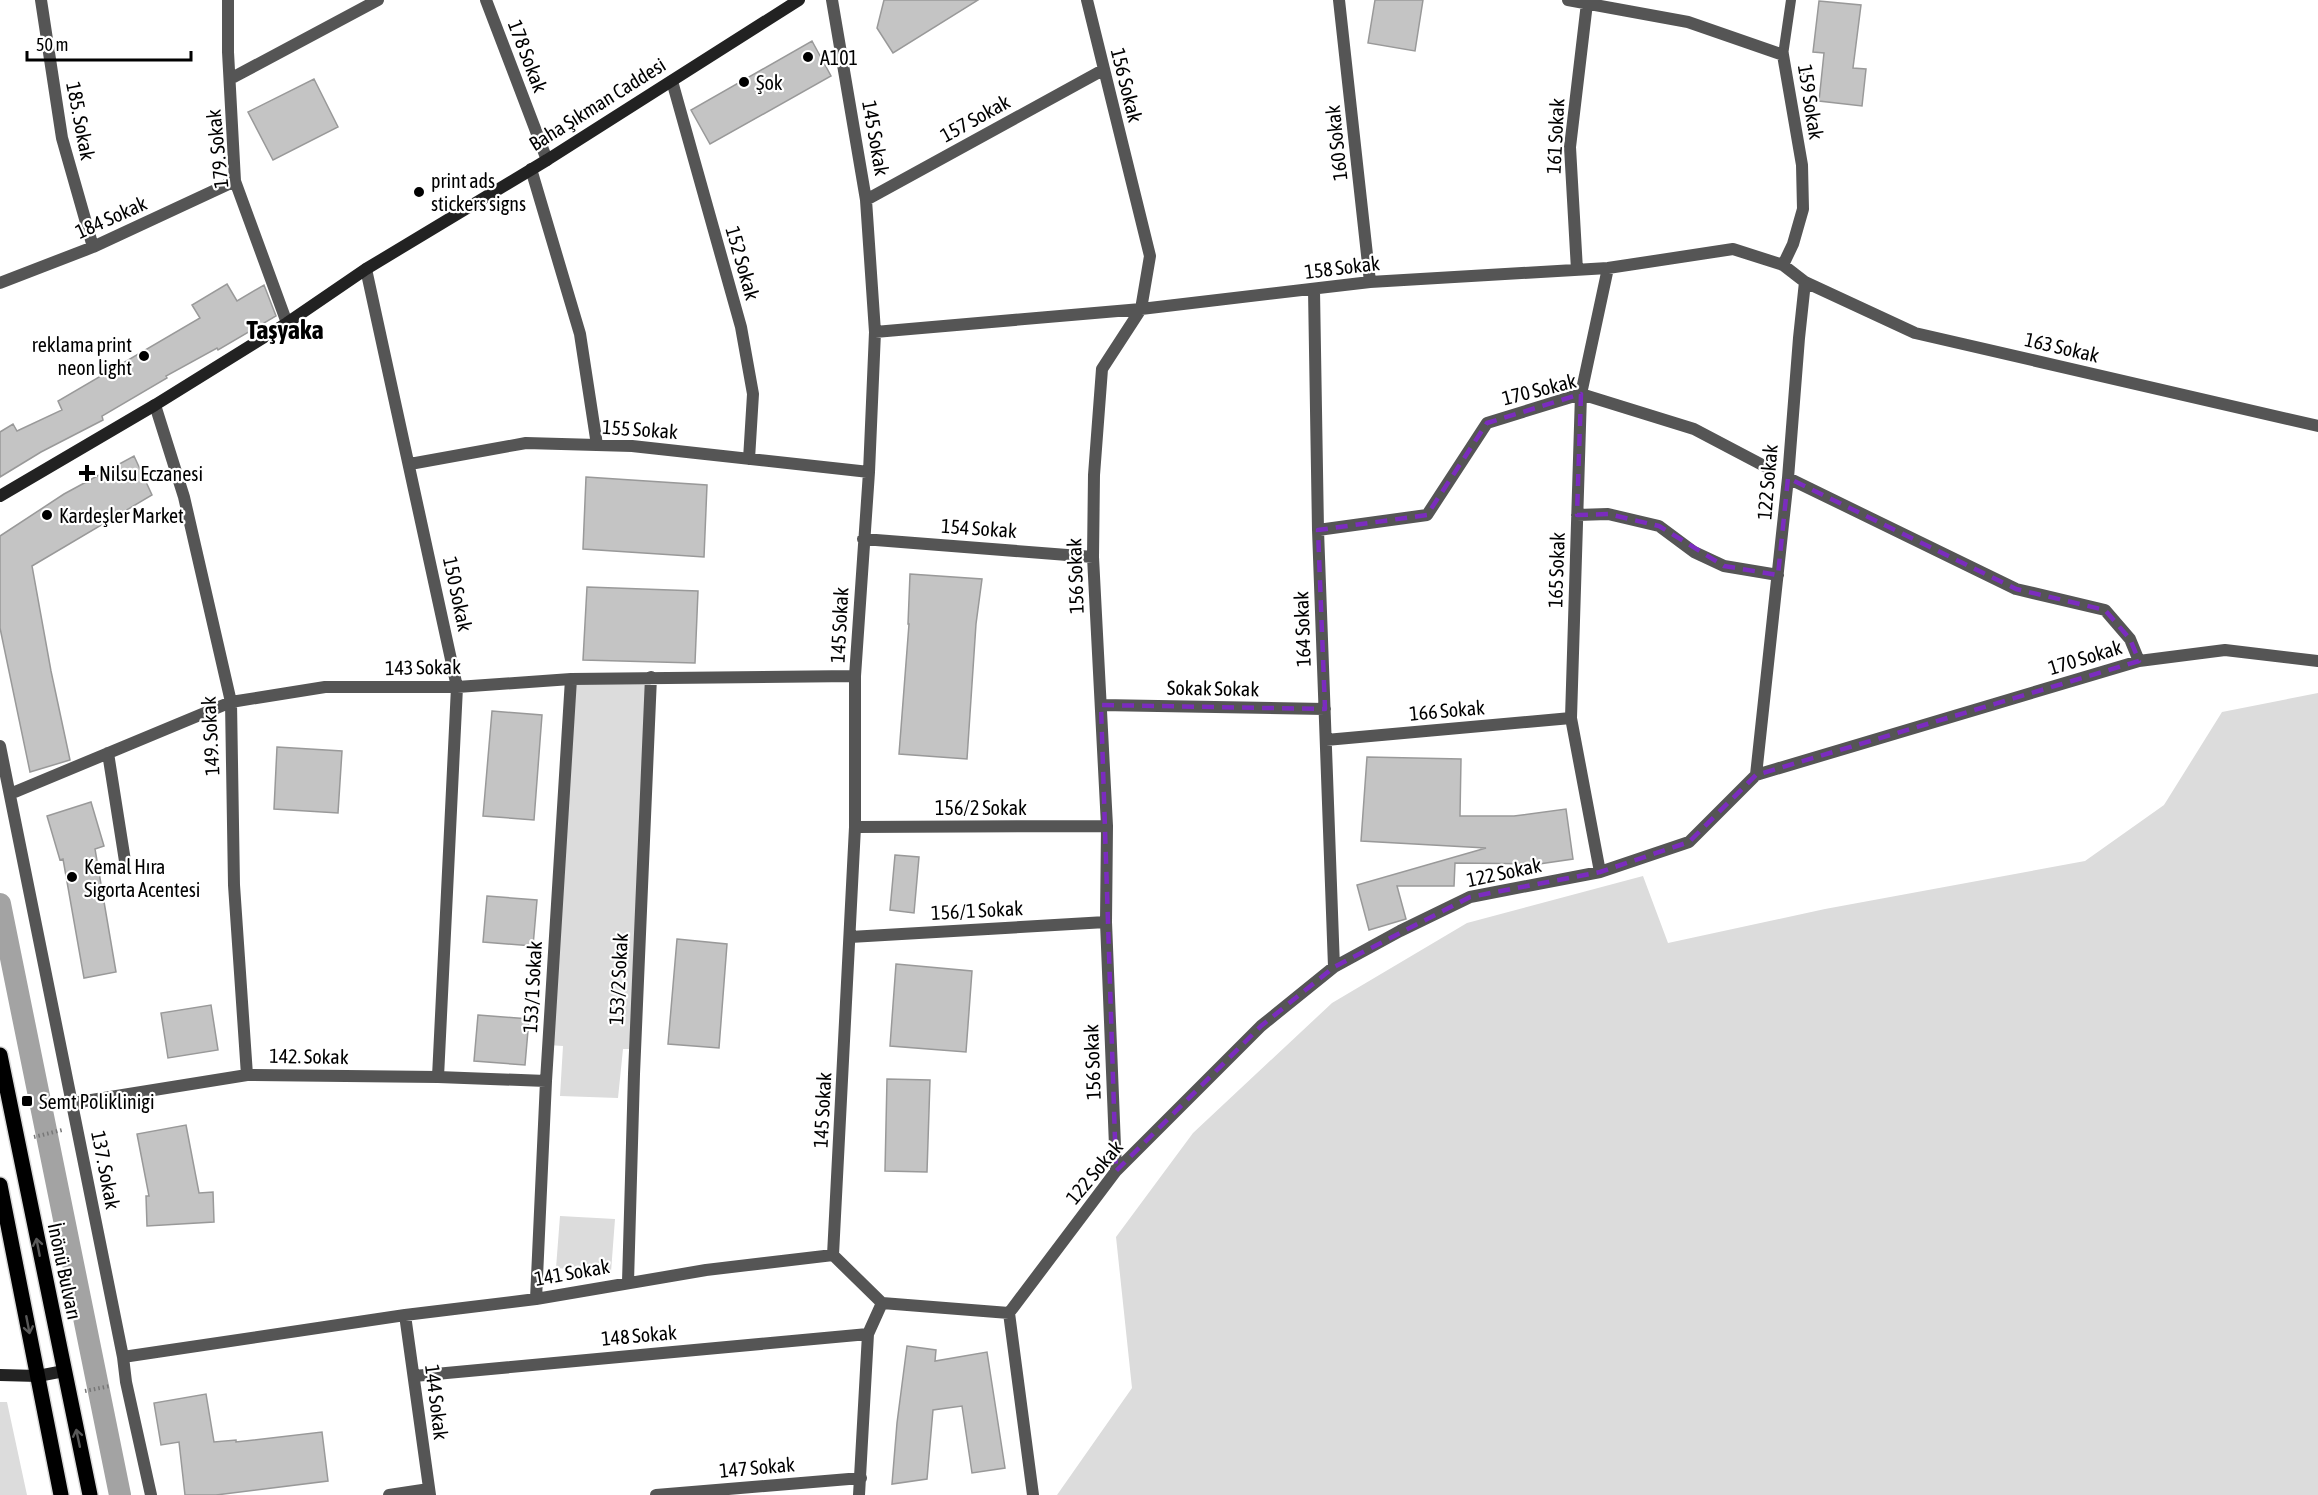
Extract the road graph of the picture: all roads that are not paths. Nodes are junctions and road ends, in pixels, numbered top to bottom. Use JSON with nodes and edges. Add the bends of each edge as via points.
{"nodes":[{"id":1,"x":41,"y":0,"type":"edge"},
{"id":2,"x":228,"y":0,"type":"edge"},
{"id":3,"x":378,"y":0,"type":"edge"},
{"id":4,"x":486,"y":0,"type":"edge"},
{"id":5,"x":799,"y":0,"type":"edge"},
{"id":6,"x":832,"y":0,"type":"edge"},
{"id":7,"x":1087,"y":0,"type":"edge"},
{"id":8,"x":1339,"y":0,"type":"edge"},
{"id":9,"x":1569,"y":0,"type":"edge"},
{"id":10,"x":1791,"y":0,"type":"edge"},
{"id":11,"x":1587,"y":3,"type":"junction"},
{"id":12,"x":1783,"y":55,"type":"junction"},
{"id":13,"x":1103,"y":70,"type":"junction"},
{"id":14,"x":230,"y":79,"type":"junction"},
{"id":15,"x":672,"y":81,"type":"junction"},
{"id":16,"x":547,"y":160,"type":"junction"},
{"id":17,"x":531,"y":169,"type":"junction"},
{"id":18,"x":235,"y":181,"type":"junction"},
{"id":19,"x":867,"y":200,"type":"junction"},
{"id":20,"x":93,"y":247,"type":"junction"},
{"id":21,"x":1783,"y":265,"type":"junction"},
{"id":22,"x":1608,"y":268,"type":"junction"},
{"id":23,"x":366,"y":269,"type":"junction"},
{"id":24,"x":1577,"y":270,"type":"junction"},
{"id":25,"x":1370,"y":282,"type":"junction"},
{"id":26,"x":1805,"y":282,"type":"junction"},
{"id":27,"x":0,"y":283,"type":"edge"},
{"id":28,"x":1314,"y":290,"type":"junction"},
{"id":29,"x":1141,"y":309,"type":"junction"},
{"id":30,"x":287,"y":323,"type":"junction"},
{"id":31,"x":874,"y":332,"type":"junction"},
{"id":32,"x":1581,"y":394,"type":"junction"},
{"id":33,"x":155,"y":405,"type":"junction"},
{"id":34,"x":2318,"y":426,"type":"edge"},
{"id":35,"x":597,"y":445,"type":"junction"},
{"id":36,"x":749,"y":459,"type":"junction"},
{"id":37,"x":410,"y":464,"type":"junction"},
{"id":38,"x":1770,"y":469,"type":"dead end"},
{"id":39,"x":869,"y":472,"type":"junction"},
{"id":40,"x":1788,"y":478,"type":"junction"},
{"id":41,"x":17,"y":486,"type":"junction"},
{"id":42,"x":0,"y":488,"type":"edge"},
{"id":43,"x":0,"y":496,"type":"edge"},
{"id":44,"x":1577,"y":516,"type":"junction"},
{"id":45,"x":1318,"y":530,"type":"junction"},
{"id":46,"x":863,"y":539,"type":"junction"},
{"id":47,"x":1093,"y":557,"type":"junction"},
{"id":48,"x":1778,"y":575,"type":"junction"},
{"id":49,"x":2139,"y":661,"type":"junction"},
{"id":50,"x":2318,"y":661,"type":"edge"},
{"id":51,"x":855,"y":676,"type":"junction"},
{"id":52,"x":651,"y":677,"type":"junction"},
{"id":53,"x":571,"y":679,"type":"junction"},
{"id":54,"x":458,"y":687,"type":"junction"},
{"id":55,"x":231,"y":702,"type":"junction"},
{"id":56,"x":1101,"y":705,"type":"junction"},
{"id":57,"x":1325,"y":709,"type":"junction"},
{"id":58,"x":1571,"y":718,"type":"junction"},
{"id":59,"x":1326,"y":740,"type":"junction"},
{"id":60,"x":0,"y":746,"type":"edge"},
{"id":61,"x":108,"y":753,"type":"junction"},
{"id":62,"x":1756,"y":775,"type":"junction"},
{"id":63,"x":10,"y":794,"type":"junction"},
{"id":64,"x":1107,"y":826,"type":"junction"},
{"id":65,"x":855,"y":827,"type":"junction"},
{"id":66,"x":125,"y":861,"type":"dead end"},
{"id":67,"x":1600,"y":873,"type":"junction"},
{"id":68,"x":1106,"y":922,"type":"junction"},
{"id":69,"x":850,"y":937,"type":"junction"},
{"id":70,"x":1334,"y":967,"type":"junction"},
{"id":71,"x":0,"y":1055,"type":"edge"},
{"id":72,"x":247,"y":1075,"type":"junction"},
{"id":73,"x":438,"y":1077,"type":"junction"},
{"id":74,"x":546,"y":1081,"type":"junction"},
{"id":75,"x":73,"y":1103,"type":"junction"},
{"id":76,"x":1116,"y":1171,"type":"junction"},
{"id":77,"x":0,"y":1185,"type":"edge"},
{"id":78,"x":834,"y":1255,"type":"junction"},
{"id":79,"x":628,"y":1282,"type":"junction"},
{"id":80,"x":536,"y":1299,"type":"junction"},
{"id":81,"x":882,"y":1303,"type":"junction"},
{"id":82,"x":1009,"y":1313,"type":"junction"},
{"id":83,"x":405,"y":1315,"type":"junction"},
{"id":84,"x":868,"y":1334,"type":"junction"},
{"id":85,"x":123,"y":1357,"type":"junction"},
{"id":86,"x":64,"y":1371,"type":"junction"},
{"id":87,"x":0,"y":1375,"type":"edge"},
{"id":88,"x":38,"y":1376,"type":"junction"},
{"id":89,"x":414,"y":1376,"type":"junction"},
{"id":90,"x":861,"y":1478,"type":"junction"},
{"id":91,"x":429,"y":1492,"type":"edge"},
{"id":92,"x":61,"y":1495,"type":"edge"},
{"id":93,"x":90,"y":1495,"type":"edge"},
{"id":94,"x":151,"y":1495,"type":"edge"},
{"id":95,"x":389,"y":1495,"type":"edge"},
{"id":96,"x":656,"y":1495,"type":"edge"},
{"id":97,"x":859,"y":1495,"type":"edge"},
{"id":98,"x":1033,"y":1495,"type":"edge"}],
"edges":[{"from":1,"to":20,"type":"street","name":"185. Sokak","via":[[62,138]]},
{"from":2,"to":14,"type":"street","name":"179. Sokak"},
{"from":3,"to":14,"type":"street"},
{"from":4,"to":16,"type":"street","name":"178 Sokak"},
{"from":5,"to":15,"type":"main road","name":"Baha Şıkman Caddesi"},
{"from":6,"to":19,"type":"street","name":"145 Sokak"},
{"from":7,"to":13,"type":"street","name":"156 Sokak"},
{"from":8,"to":25,"type":"street","name":"160 Sokak"},
{"from":9,"to":11,"type":"street","name":"159 Sokak"},
{"from":10,"to":12,"type":"lane"},
{"from":11,"to":12,"type":"street","name":"159 Sokak","via":[[1688,22]]},
{"from":11,"to":24,"type":"street","name":"161 Sokak","via":[[1570,147]]},
{"from":12,"to":21,"type":"street","name":"159 Sokak","via":[[1802,165],[1803,209]]},
{"from":13,"to":19,"type":"street","name":"157 Sokak"},
{"from":13,"to":29,"type":"street","name":"156 Sokak","via":[[1150,256]]},
{"from":14,"to":18,"type":"street","name":"179. Sokak"},
{"from":15,"to":16,"type":"main road","name":"Baha Şıkman Caddesi"},
{"from":15,"to":36,"type":"street","name":"152 Sokak","via":[[741,327],[753,394]]},
{"from":16,"to":17,"type":"main road","name":"Baha Şıkman Caddesi"},
{"from":17,"to":23,"type":"main road","name":"Baha Şıkman Caddesi"},
{"from":17,"to":35,"type":"street","via":[[580,334]]},
{"from":18,"to":20,"type":"street","name":"184 Sokak"},
{"from":18,"to":30,"type":"street","name":"179. Sokak"},
{"from":19,"to":31,"type":"street","name":"145 Sokak"},
{"from":20,"to":27,"type":"street","name":"184 Sokak"},
{"from":21,"to":22,"type":"street","name":"158 Sokak","via":[[1733,249]]},
{"from":21,"to":26,"type":"street","name":"158 Sokak"},
{"from":22,"to":24,"type":"street","name":"158 Sokak"},
{"from":22,"to":32,"type":"street","name":"165 Sokak"},
{"from":23,"to":30,"type":"main road","name":"Baha Şıkman Caddesi"},
{"from":23,"to":37,"type":"street","name":"150 Sokak"},
{"from":24,"to":25,"type":"street","name":"158 Sokak"},
{"from":25,"to":28,"type":"street","name":"158 Sokak"},
{"from":26,"to":34,"type":"street","name":"163 Sokak","via":[[1915,333]]},
{"from":26,"to":40,"type":"street","name":"122 Sokak"},
{"from":28,"to":29,"type":"street","name":"158 Sokak"},
{"from":28,"to":45,"type":"street","name":"164 Sokak"},
{"from":29,"to":31,"type":"street","name":"158 Sokak"},
{"from":29,"to":47,"type":"street","name":"156 Sokak","via":[[1102,369]]},
{"from":30,"to":33,"type":"main road","name":"Baha Şıkman Caddesi"},
{"from":31,"to":39,"type":"street","name":"145 Sokak"},
{"from":32,"to":38,"type":"street","name":"170 Sokak","via":[[1694,429]]},
{"from":32,"to":44,"type":"street","name":"165 Sokak"},
{"from":32,"to":45,"type":"street","name":"170 Sokak","via":[[1487,423],[1427,515]]},
{"from":33,"to":41,"type":"main road","name":"Baha Şıkman Caddesi"},
{"from":33,"to":55,"type":"street","name":"149. Sokak","via":[[184,497]]},
{"from":35,"to":36,"type":"street","name":"155 Sokak"},
{"from":35,"to":37,"type":"street","name":"155 Sokak","via":[[526,443]]},
{"from":36,"to":39,"type":"street","name":"155 Sokak"},
{"from":37,"to":54,"type":"street","name":"150 Sokak"},
{"from":39,"to":46,"type":"street","name":"145 Sokak"},
{"from":40,"to":48,"type":"street","name":"122 Sokak"},
{"from":40,"to":49,"type":"street","name":"170 Sokak","via":[[2016,589],[2105,610],[2130,639]]},
{"from":41,"to":42,"type":"main road","name":"Baha Şıkman Caddesi"},
{"from":41,"to":43,"type":"main road","name":"Baha Şıkman Caddesi"},
{"from":44,"to":48,"type":"street","via":[[1608,514],[1659,526],[1694,552],[1724,566]]},
{"from":44,"to":58,"type":"street","name":"165 Sokak"},
{"from":45,"to":57,"type":"street","name":"164 Sokak"},
{"from":46,"to":47,"type":"street","name":"154 Sokak"},
{"from":46,"to":51,"type":"street","name":"145 Sokak"},
{"from":47,"to":56,"type":"street","name":"156 Sokak"},
{"from":48,"to":62,"type":"street","name":"122 Sokak"},
{"from":49,"to":50,"type":"street","via":[[2225,650]]},
{"from":49,"to":62,"type":"street","name":"170 Sokak"},
{"from":51,"to":52,"type":"street","name":"143 Sokak"},
{"from":51,"to":65,"type":"street","name":"145 Sokak"},
{"from":52,"to":53,"type":"street","name":"143 Sokak"},
{"from":52,"to":79,"type":"street","name":"153/2 Sokak"},
{"from":53,"to":54,"type":"street","name":"143 Sokak"},
{"from":53,"to":74,"type":"street","name":"153/1 Sokak"},
{"from":54,"to":55,"type":"street","name":"143 Sokak","via":[[325,687]]},
{"from":54,"to":73,"type":"street","name":"150 Sokak"},
{"from":55,"to":61,"type":"street","name":"143 Sokak"},
{"from":55,"to":72,"type":"street","name":"149. Sokak","via":[[234,885]]},
{"from":56,"to":57,"type":"street","name":"Sokak Sokak"},
{"from":56,"to":64,"type":"street","name":"156 Sokak"},
{"from":57,"to":59,"type":"street","name":"164 Sokak"},
{"from":58,"to":59,"type":"street","name":"166 Sokak"},
{"from":58,"to":67,"type":"street","name":"165 Sokak"},
{"from":59,"to":70,"type":"street","name":"164 Sokak"},
{"from":60,"to":63,"type":"street","name":"137. Sokak"},
{"from":61,"to":63,"type":"street","name":"143 Sokak"},
{"from":61,"to":66,"type":"street"},
{"from":62,"to":67,"type":"street","name":"122 Sokak","via":[[1689,842]]},
{"from":63,"to":75,"type":"street","name":"137. Sokak"},
{"from":64,"to":65,"type":"street","name":"156/2 Sokak"},
{"from":64,"to":68,"type":"street","name":"156 Sokak"},
{"from":65,"to":69,"type":"street","name":"145 Sokak"},
{"from":67,"to":70,"type":"street","name":"122 Sokak","via":[[1470,897]]},
{"from":68,"to":69,"type":"street","name":"156/1 Sokak"},
{"from":68,"to":76,"type":"street","name":"156 Sokak"},
{"from":69,"to":78,"type":"street","name":"145 Sokak"},
{"from":70,"to":76,"type":"street","name":"122 Sokak","via":[[1261,1026]]},
{"from":86,"to":71,"type":"main road","name":"İnönü Bulvarı","one_way":true},
{"from":72,"to":73,"type":"street","name":"142. Sokak"},
{"from":72,"to":75,"type":"street","name":"142. Sokak"},
{"from":73,"to":74,"type":"street","name":"142. Sokak"},
{"from":74,"to":80,"type":"street","name":"153/1 Sokak"},
{"from":75,"to":85,"type":"street","name":"137. Sokak"},
{"from":76,"to":82,"type":"street","name":"122 Sokak"},
{"from":77,"to":88,"type":"main road","one_way":true},
{"from":78,"to":79,"type":"street","name":"141 Sokak"},
{"from":78,"to":81,"type":"street"},
{"from":79,"to":80,"type":"street","name":"141 Sokak"},
{"from":80,"to":83,"type":"street","name":"141 Sokak"},
{"from":81,"to":82,"type":"street"},
{"from":81,"to":84,"type":"street"},
{"from":82,"to":98,"type":"street"},
{"from":83,"to":85,"type":"street","name":"141 Sokak"},
{"from":83,"to":89,"type":"street","name":"144 Sokak"},
{"from":84,"to":89,"type":"street","name":"148 Sokak"},
{"from":84,"to":90,"type":"street"},
{"from":85,"to":94,"type":"street","name":"137. Sokak"},
{"from":86,"to":88,"type":"main road"},
{"from":93,"to":86,"type":"main road","name":"İnönü Bulvarı","one_way":true},
{"from":87,"to":88,"type":"main road"},
{"from":88,"to":92,"type":"main road"},
{"from":89,"to":91,"type":"street","name":"144 Sokak"},
{"from":90,"to":96,"type":"street","name":"147 Sokak"},
{"from":90,"to":97,"type":"street"},
{"from":91,"to":95,"type":"street"}]}
